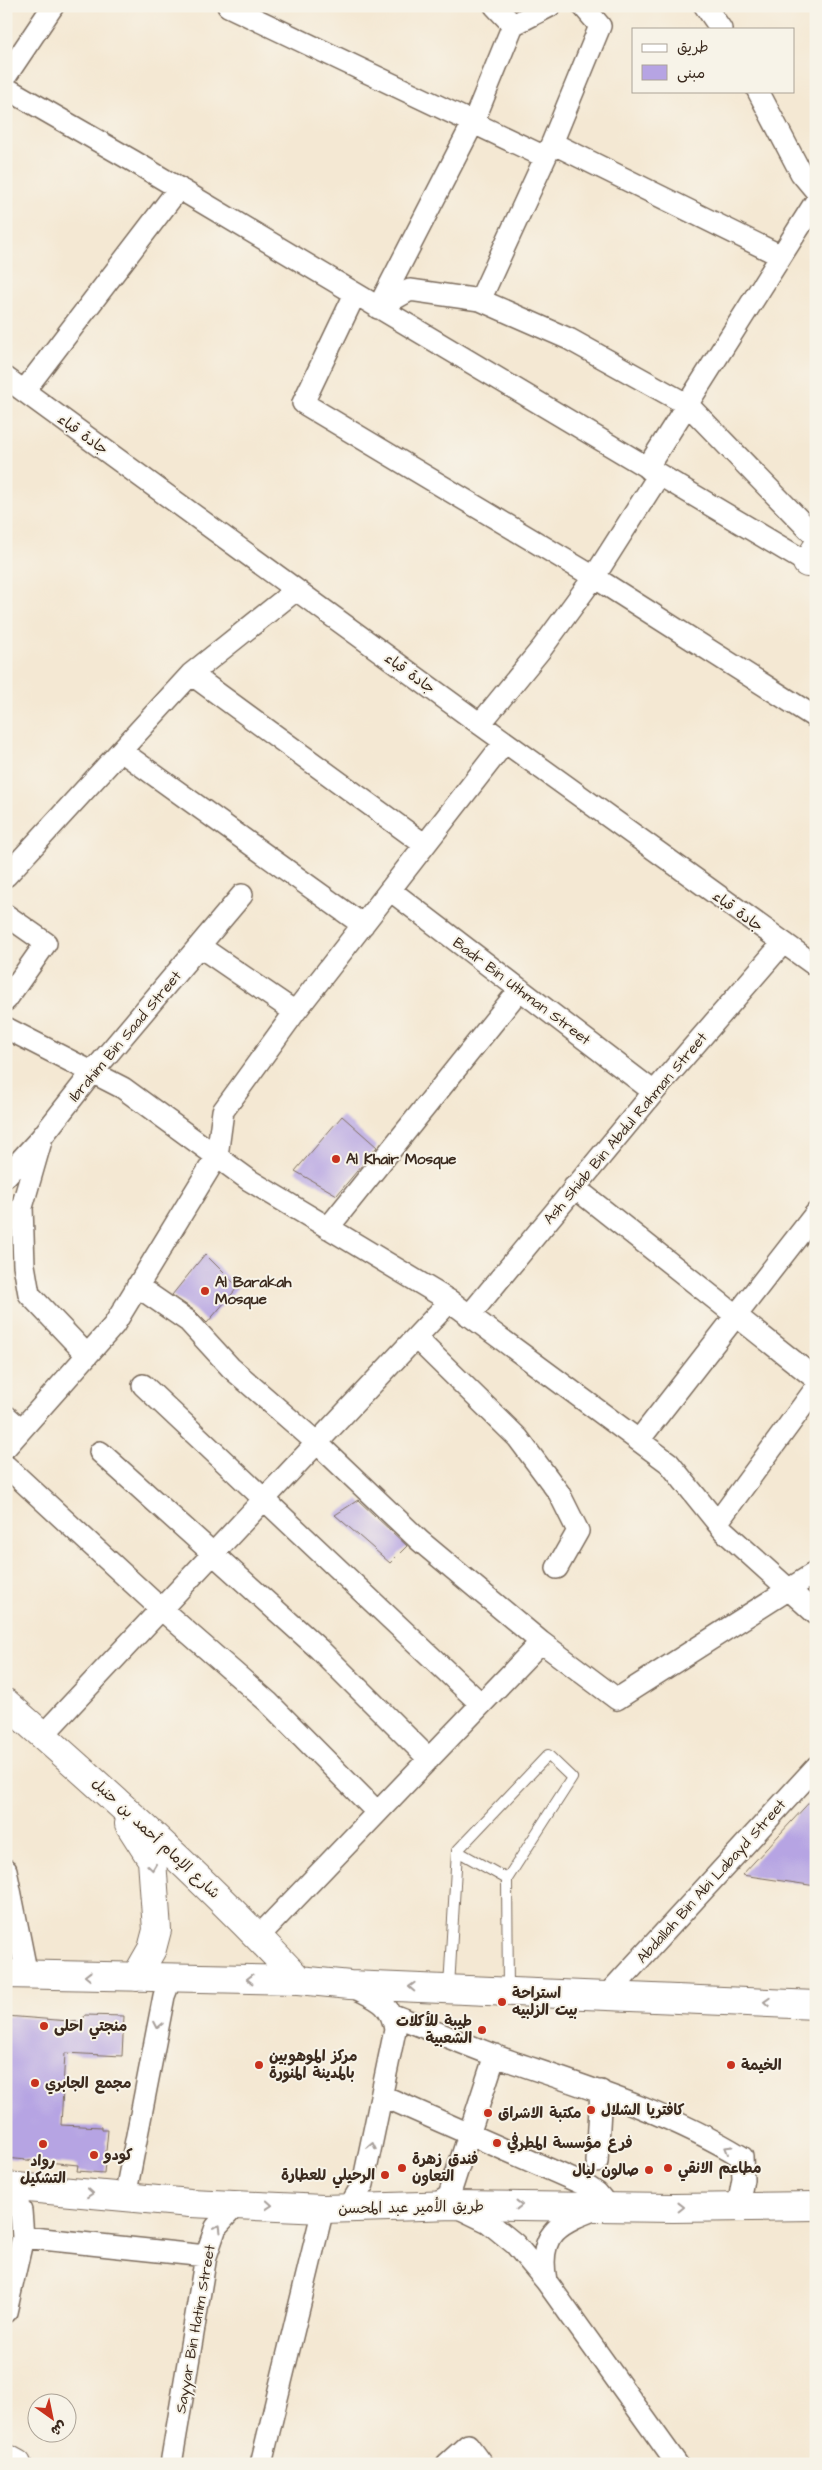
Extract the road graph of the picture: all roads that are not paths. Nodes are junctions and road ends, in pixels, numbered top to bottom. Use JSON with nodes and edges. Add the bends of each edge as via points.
{"nodes":[{"id":1,"x":53,"y":6,"type":"edge"},
{"id":2,"x":228,"y":6,"type":"edge"},
{"id":3,"x":495,"y":6,"type":"edge"},
{"id":4,"x":550,"y":6,"type":"edge"},
{"id":5,"x":583,"y":6,"type":"edge"},
{"id":6,"x":705,"y":6,"type":"edge"},
{"id":7,"x":513,"y":25,"type":"junction"},
{"id":8,"x":720,"y":28,"type":"edge"},
{"id":9,"x":6,"y":76,"type":"edge"},
{"id":10,"x":6,"y":88,"type":"edge"},
{"id":11,"x":759,"y":92,"type":"edge"},
{"id":12,"x":473,"y":123,"type":"junction"},
{"id":13,"x":548,"y":150,"type":"junction"},
{"id":14,"x":178,"y":188,"type":"junction"},
{"id":15,"x":816,"y":191,"type":"edge"},
{"id":16,"x":816,"y":201,"type":"edge"},
{"id":17,"x":781,"y":256,"type":"junction"},
{"id":18,"x":355,"y":294,"type":"junction"},
{"id":19,"x":480,"y":300,"type":"junction"},
{"id":20,"x":378,"y":308,"type":"junction"},
{"id":21,"x":6,"y":378,"type":"edge"},
{"id":22,"x":24,"y":391,"type":"junction"},
{"id":23,"x":688,"y":405,"type":"junction"},
{"id":24,"x":653,"y":472,"type":"junction"},
{"id":25,"x":816,"y":537,"type":"edge"},
{"id":26,"x":813,"y":560,"type":"edge"},
{"id":27,"x":594,"y":577,"type":"junction"},
{"id":28,"x":296,"y":590,"type":"junction"},
{"id":29,"x":191,"y":674,"type":"junction"},
{"id":30,"x":813,"y":716,"type":"dead end"},
{"id":31,"x":480,"y":724,"type":"junction"},
{"id":32,"x":505,"y":742,"type":"junction"},
{"id":33,"x":121,"y":751,"type":"junction"},
{"id":34,"x":425,"y":845,"type":"junction"},
{"id":35,"x":6,"y":876,"type":"edge"},
{"id":36,"x":390,"y":890,"type":"junction"},
{"id":37,"x":242,"y":895,"type":"dead end"},
{"id":38,"x":6,"y":915,"type":"edge"},
{"id":39,"x":363,"y":925,"type":"junction"},
{"id":40,"x":783,"y":943,"type":"junction"},
{"id":41,"x":199,"y":946,"type":"junction"},
{"id":42,"x":816,"y":966,"type":"edge"},
{"id":43,"x":520,"y":990,"type":"junction"},
{"id":44,"x":6,"y":1000,"type":"edge"},
{"id":45,"x":295,"y":1012,"type":"junction"},
{"id":46,"x":6,"y":1028,"type":"edge"},
{"id":47,"x":92,"y":1074,"type":"junction"},
{"id":48,"x":654,"y":1092,"type":"junction"},
{"id":49,"x":41,"y":1138,"type":"junction"},
{"id":50,"x":217,"y":1156,"type":"junction"},
{"id":51,"x":6,"y":1176,"type":"edge"},
{"id":52,"x":574,"y":1188,"type":"junction"},
{"id":53,"x":816,"y":1213,"type":"edge"},
{"id":54,"x":328,"y":1228,"type":"junction"},
{"id":55,"x":137,"y":1286,"type":"junction"},
{"id":56,"x":450,"y":1302,"type":"junction"},
{"id":57,"x":469,"y":1316,"type":"junction"},
{"id":58,"x":737,"y":1317,"type":"junction"},
{"id":59,"x":416,"y":1338,"type":"junction"},
{"id":60,"x":87,"y":1355,"type":"junction"},
{"id":61,"x":816,"y":1379,"type":"edge"},
{"id":62,"x":143,"y":1385,"type":"dead end"},
{"id":63,"x":816,"y":1388,"type":"edge"},
{"id":64,"x":14,"y":1423,"type":"edge"},
{"id":65,"x":639,"y":1440,"type":"junction"},
{"id":66,"x":317,"y":1443,"type":"junction"},
{"id":67,"x":6,"y":1447,"type":"edge"},
{"id":68,"x":100,"y":1452,"type":"dead end"},
{"id":69,"x":6,"y":1466,"type":"edge"},
{"id":70,"x":265,"y":1498,"type":"junction"},
{"id":71,"x":717,"y":1523,"type":"junction"},
{"id":72,"x":212,"y":1554,"type":"junction"},
{"id":73,"x":557,"y":1568,"type":"dead end"},
{"id":74,"x":816,"y":1572,"type":"edge"},
{"id":75,"x":788,"y":1589,"type":"junction"},
{"id":76,"x":160,"y":1610,"type":"junction"},
{"id":77,"x":816,"y":1614,"type":"edge"},
{"id":78,"x":541,"y":1642,"type":"junction"},
{"id":79,"x":6,"y":1703,"type":"edge"},
{"id":80,"x":481,"y":1704,"type":"junction"},
{"id":81,"x":43,"y":1735,"type":"junction"},
{"id":82,"x":429,"y":1759,"type":"junction"},
{"id":83,"x":816,"y":1768,"type":"edge"},
{"id":84,"x":111,"y":1795,"type":"junction"},
{"id":85,"x":377,"y":1812,"type":"junction"},
{"id":86,"x":457,"y":1851,"type":"junction"},
{"id":87,"x":6,"y":1870,"type":"edge"},
{"id":88,"x":507,"y":1879,"type":"junction"},
{"id":89,"x":259,"y":1936,"type":"junction"},
{"id":90,"x":17,"y":1975,"type":"edge"},
{"id":91,"x":136,"y":1977,"type":"junction"},
{"id":92,"x":171,"y":1978,"type":"junction"},
{"id":93,"x":299,"y":1980,"type":"junction"},
{"id":94,"x":350,"y":1985,"type":"junction"},
{"id":95,"x":449,"y":1988,"type":"junction"},
{"id":96,"x":508,"y":1991,"type":"junction"},
{"id":97,"x":607,"y":1995,"type":"junction"},
{"id":98,"x":816,"y":2005,"type":"edge"},
{"id":99,"x":393,"y":2015,"type":"junction"},
{"id":100,"x":495,"y":2055,"type":"junction"},
{"id":101,"x":601,"y":2090,"type":"junction"},
{"id":102,"x":382,"y":2096,"type":"junction"},
{"id":103,"x":469,"y":2135,"type":"junction"},
{"id":104,"x":597,"y":2162,"type":"dead end"},
{"id":105,"x":8,"y":2186,"type":"edge"},
{"id":106,"x":125,"y":2196,"type":"junction"},
{"id":107,"x":238,"y":2203,"type":"junction"},
{"id":108,"x":444,"y":2206,"type":"junction"},
{"id":109,"x":607,"y":2206,"type":"junction"},
{"id":110,"x":816,"y":2206,"type":"edge"},
{"id":111,"x":738,"y":2207,"type":"junction"},
{"id":112,"x":336,"y":2208,"type":"junction"},
{"id":113,"x":22,"y":2237,"type":"junction"},
{"id":114,"x":206,"y":2256,"type":"junction"},
{"id":115,"x":546,"y":2281,"type":"junction"},
{"id":116,"x":6,"y":2312,"type":"edge"},
{"id":117,"x":6,"y":2458,"type":"edge"},
{"id":118,"x":17,"y":2464,"type":"edge"},
{"id":119,"x":171,"y":2464,"type":"edge"},
{"id":120,"x":262,"y":2464,"type":"edge"},
{"id":121,"x":447,"y":2464,"type":"edge"},
{"id":122,"x":482,"y":2464,"type":"edge"},
{"id":123,"x":677,"y":2464,"type":"edge"}],
"edges":[{"from":1,"to":9,"type":"street"},
{"from":2,"to":12,"type":"street"},
{"from":3,"to":7,"type":"street"},
{"from":4,"to":7,"type":"street"},
{"from":5,"to":13,"type":"street","via":[[600,26]]},
{"from":6,"to":8,"type":"street"},
{"from":7,"to":12,"type":"street"},
{"from":10,"to":14,"type":"street"},
{"from":11,"to":15,"type":"street","via":[[800,173]]},
{"from":12,"to":13,"type":"street"},
{"from":12,"to":20,"type":"street"},
{"from":13,"to":17,"type":"street"},
{"from":13,"to":19,"type":"street"},
{"from":14,"to":18,"type":"street"},
{"from":14,"to":22,"type":"street"},
{"from":16,"to":17,"type":"street"},
{"from":17,"to":23,"type":"street"},
{"from":18,"to":20,"type":"street"},
{"from":18,"to":27,"type":"street","via":[[303,403]]},
{"from":19,"to":20,"type":"street","via":[[410,290]]},
{"from":19,"to":23,"type":"street","via":[[569,339]]},
{"from":20,"to":24,"type":"street"},
{"from":21,"to":22,"type":"street","name":"جادة قباء"},
{"from":22,"to":28,"type":"street","name":"جادة قباء"},
{"from":23,"to":24,"type":"street"},
{"from":23,"to":25,"type":"street"},
{"from":24,"to":26,"type":"street"},
{"from":24,"to":27,"type":"street"},
{"from":27,"to":30,"type":"street"},
{"from":27,"to":31,"type":"street"},
{"from":28,"to":29,"type":"street"},
{"from":28,"to":31,"type":"street","name":"جادة قباء"},
{"from":29,"to":33,"type":"street"},
{"from":29,"to":34,"type":"street"},
{"from":31,"to":32,"type":"street","name":"جادة قباء"},
{"from":32,"to":34,"type":"street"},
{"from":32,"to":40,"type":"street","name":"جادة قباء"},
{"from":33,"to":35,"type":"street"},
{"from":33,"to":39,"type":"street"},
{"from":34,"to":36,"type":"street"},
{"from":36,"to":39,"type":"street"},
{"from":36,"to":43,"type":"street","name":"Badr Bin Uthman Street"},
{"from":37,"to":41,"type":"street","name":"Ibrahim Bin Saad Street"},
{"from":38,"to":44,"type":"street","via":[[46,943]]},
{"from":39,"to":45,"type":"street"},
{"from":40,"to":42,"type":"street","name":"جادة قباء"},
{"from":40,"to":48,"type":"street","name":"Ash Shiab Bin Abdul Rahman Street"},
{"from":41,"to":45,"type":"street"},
{"from":41,"to":47,"type":"street","name":"Ibrahim Bin Saad Street"},
{"from":43,"to":48,"type":"street","name":"Badr Bin Uthman Street"},
{"from":43,"to":54,"type":"street"},
{"from":45,"to":50,"type":"street","via":[[222,1111]]},
{"from":46,"to":47,"type":"street"},
{"from":47,"to":49,"type":"street","name":"Ibrahim Bin Saad Street"},
{"from":47,"to":50,"type":"street","via":[[122,1088]]},
{"from":48,"to":52,"type":"street","name":"Ash Shiab Bin Abdul Rahman Street"},
{"from":49,"to":51,"type":"street","name":"Ibrahim Bin Saad Street"},
{"from":49,"to":60,"type":"street","via":[[22,1207],[24,1265],[29,1294]]},
{"from":50,"to":54,"type":"street","via":[[249,1180]]},
{"from":50,"to":55,"type":"street"},
{"from":52,"to":57,"type":"street","name":"Ash Shiab Bin Abdul Rahman Street"},
{"from":52,"to":58,"type":"street"},
{"from":53,"to":58,"type":"street"},
{"from":54,"to":56,"type":"street"},
{"from":55,"to":60,"type":"street","via":[[114,1325]]},
{"from":55,"to":66,"type":"street","via":[[188,1321],[231,1368]]},
{"from":56,"to":57,"type":"street"},
{"from":56,"to":59,"type":"street"},
{"from":57,"to":65,"type":"street"},
{"from":58,"to":61,"type":"street"},
{"from":58,"to":65,"type":"street"},
{"from":59,"to":66,"type":"street"},
{"from":59,"to":73,"type":"street","via":[[518,1438],[559,1493],[578,1531]]},
{"from":60,"to":64,"type":"street"},
{"from":62,"to":70,"type":"street"},
{"from":63,"to":71,"type":"street"},
{"from":64,"to":67,"type":"street"},
{"from":65,"to":71,"type":"street","via":[[669,1463]]},
{"from":66,"to":70,"type":"street"},
{"from":66,"to":78,"type":"street","via":[[420,1541]]},
{"from":68,"to":72,"type":"street"},
{"from":69,"to":76,"type":"street"},
{"from":70,"to":72,"type":"street"},
{"from":70,"to":80,"type":"street"},
{"from":71,"to":75,"type":"street"},
{"from":72,"to":76,"type":"street"},
{"from":72,"to":82,"type":"street","via":[[319,1649]]},
{"from":74,"to":75,"type":"street"},
{"from":75,"to":77,"type":"street"},
{"from":75,"to":78,"type":"street","via":[[617,1699]]},
{"from":76,"to":81,"type":"street"},
{"from":76,"to":85,"type":"street","via":[[268,1702]]},
{"from":78,"to":80,"type":"street"},
{"from":79,"to":81,"type":"main road","name":"شارع الإمام أحمد بن حنبل"},
{"from":80,"to":82,"type":"street"},
{"from":81,"to":84,"type":"main road","name":"شارع الإمام أحمد بن حنبل"},
{"from":82,"to":85,"type":"street"},
{"from":83,"to":97,"type":"street","name":"Abdallah Bin Abi Labayd Street"},
{"from":84,"to":89,"type":"main road","name":"شارع الإمام أحمد بن حنبل"},
{"from":84,"to":91,"type":"main road","one_way":true,"via":[[152,1860],[157,1930],[152,1949]]},
{"from":85,"to":89,"type":"street"},
{"from":86,"to":88,"type":"lane"},
{"from":86,"to":88,"type":"lane","via":[[548,1755],[572,1778]]},
{"from":86,"to":95,"type":"lane"},
{"from":87,"to":90,"type":"street"},
{"from":88,"to":96,"type":"lane"},
{"from":89,"to":93,"type":"main road","name":"شارع الإمام أحمد بن حنبل"},
{"from":91,"to":90,"type":"main road","one_way":true},
{"from":91,"to":92,"type":"main road"},
{"from":93,"to":92,"type":"main road","one_way":true},
{"from":92,"to":106,"type":"street","one_way":true,"via":[[164,1996]]},
{"from":93,"to":94,"type":"main road"},
{"from":95,"to":94,"type":"main road","one_way":true},
{"from":94,"to":99,"type":"street","via":[[384,2004]]},
{"from":95,"to":96,"type":"main road"},
{"from":96,"to":97,"type":"main road"},
{"from":98,"to":97,"type":"main road","one_way":true},
{"from":99,"to":100,"type":"street"},
{"from":99,"to":102,"type":"street","via":[[395,2030]]},
{"from":100,"to":101,"type":"street"},
{"from":100,"to":103,"type":"street"},
{"from":101,"to":104,"type":"street"},
{"from":111,"to":101,"type":"street","one_way":true,"via":[[744,2179],[742,2157],[664,2117]]},
{"from":102,"to":103,"type":"street"},
{"from":112,"to":102,"type":"street","one_way":true,"via":[[363,2184]]},
{"from":103,"to":108,"type":"street"},
{"from":103,"to":109,"type":"street","via":[[585,2185]]},
{"from":105,"to":106,"type":"main road","name":"طريق الأمير عبد المحسن","one_way":true},
{"from":105,"to":113,"type":"street","via":[[21,2210]]},
{"from":106,"to":107,"type":"main road","name":"طريق الأمير عبد المحسن"},
{"from":107,"to":112,"type":"main road","name":"طريق الأمير عبد المحسن","one_way":true},
{"from":114,"to":107,"type":"street","name":"Sayyar Bin Hatim Street","one_way":true,"via":[[216,2227]]},
{"from":108,"to":109,"type":"main road","name":"طريق الأمير عبد المحسن","one_way":true},
{"from":108,"to":112,"type":"main road","name":"طريق الأمير عبد المحسن"},
{"from":108,"to":115,"type":"street","via":[[488,2222],[514,2244]]},
{"from":109,"to":111,"type":"main road","name":"طريق الأمير عبد المحسن","one_way":true},
{"from":109,"to":115,"type":"street","via":[[567,2220],[548,2238],[542,2260]]},
{"from":110,"to":111,"type":"main road","name":"طريق الأمير عبد المحسن"},
{"from":112,"to":120,"type":"street"},
{"from":113,"to":114,"type":"street"},
{"from":113,"to":116,"type":"street"},
{"from":114,"to":119,"type":"street","name":"Sayyar Bin Hatim Street"},
{"from":115,"to":123,"type":"street"},
{"from":117,"to":118,"type":"main road"},
{"from":121,"to":122,"type":"street","via":[[468,2445]]}]}
